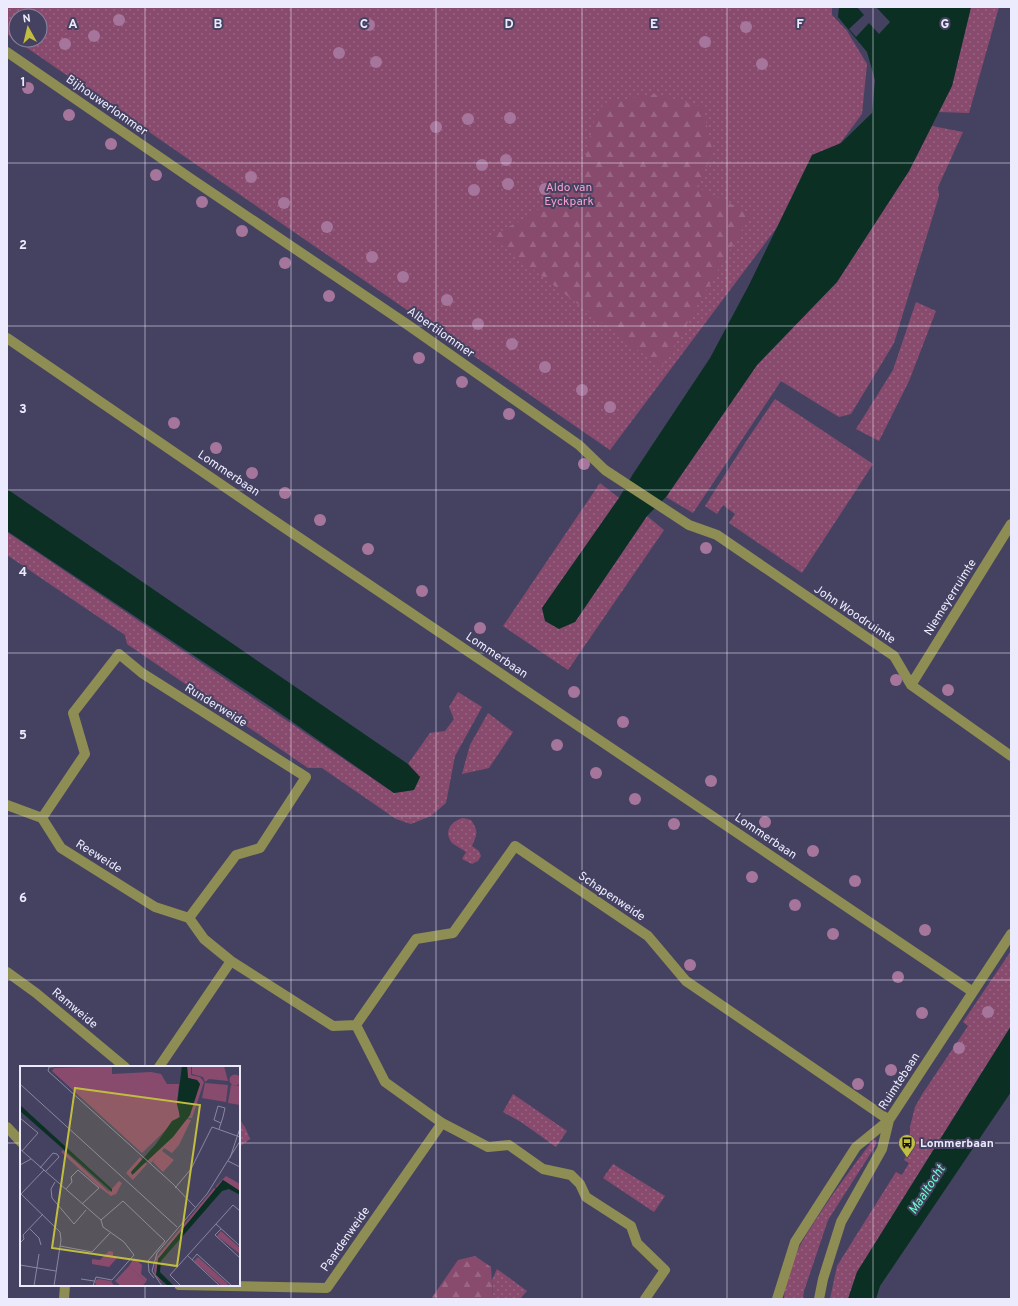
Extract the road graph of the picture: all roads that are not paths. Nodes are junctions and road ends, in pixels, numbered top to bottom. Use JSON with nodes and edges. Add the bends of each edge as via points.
{"nodes":[{"id":1,"x":7,"y":52,"type":"edge"},
{"id":2,"x":193,"y":180,"type":"joint"},
{"id":3,"x":7,"y":338,"type":"edge"},
{"id":4,"x":668,"y":513,"type":"joint"},
{"id":5,"x":1011,"y":524,"type":"edge"},
{"id":6,"x":911,"y":684,"type":"junction"},
{"id":7,"x":1011,"y":756,"type":"edge"},
{"id":8,"x":7,"y":805,"type":"edge"},
{"id":9,"x":42,"y":818,"type":"junction"},
{"id":10,"x":189,"y":918,"type":"junction"},
{"id":11,"x":1011,"y":934,"type":"edge"},
{"id":12,"x":231,"y":961,"type":"junction"},
{"id":13,"x":7,"y":972,"type":"edge"},
{"id":14,"x":973,"y":992,"type":"junction"},
{"id":15,"x":356,"y":1025,"type":"junction"},
{"id":16,"x":124,"y":1066,"type":"edge"},
{"id":17,"x":160,"y":1066,"type":"edge"},
{"id":18,"x":889,"y":1120,"type":"junction"},
{"id":19,"x":442,"y":1123,"type":"junction"},
{"id":20,"x":7,"y":1127,"type":"edge"},
{"id":21,"x":20,"y":1141,"type":"edge"},
{"id":22,"x":65,"y":1286,"type":"edge"},
{"id":23,"x":229,"y":1286,"type":"edge"},
{"id":24,"x":64,"y":1299,"type":"edge"},
{"id":25,"x":645,"y":1299,"type":"edge"},
{"id":26,"x":777,"y":1299,"type":"edge"},
{"id":27,"x":819,"y":1299,"type":"edge"}],
"edges":[{"from":1,"to":2,"type":"street","name":"Bijhouwerlommer"},
{"from":2,"to":4,"type":"street","name":"Albertilommer","via":[[491,383],[579,445],[605,470]]},
{"from":3,"to":14,"type":"street","name":"Lommerbaan"},
{"from":4,"to":6,"type":"street","name":"John Woodruimte","via":[[689,525],[717,535],[894,656]]},
{"from":5,"to":6,"type":"street","name":"Niemeyerruimte"},
{"from":6,"to":7,"type":"street","name":"John Woodruimte"},
{"from":8,"to":9,"type":"street"},
{"from":9,"to":10,"type":"street","name":"Reeweide","via":[[60,848],[155,907]]},
{"from":9,"to":10,"type":"street","name":"Runderweide","via":[[85,754],[73,713],[119,654],[142,673],[306,777],[260,848],[236,855]]},
{"from":10,"to":12,"type":"street","via":[[204,939]]},
{"from":11,"to":14,"type":"street","name":"Ruimtebaan"},
{"from":12,"to":15,"type":"street","via":[[333,1026]]},
{"from":12,"to":17,"type":"street"},
{"from":13,"to":16,"type":"street","name":"Ramweide"},
{"from":14,"to":18,"type":"street","name":"Ruimtebaan"},
{"from":15,"to":18,"type":"street","name":"Schapenweide","via":[[416,940],[453,933],[515,846],[648,936],[686,981]]},
{"from":15,"to":19,"type":"street","via":[[385,1082]]},
{"from":18,"to":26,"type":"street","via":[[856,1147],[795,1242]]},
{"from":18,"to":27,"type":"street","name":"Ruimtebaan","via":[[882,1149],[841,1222]]},
{"from":19,"to":23,"type":"street","name":"Paardenweide","via":[[327,1288]]},
{"from":19,"to":25,"type":"street","via":[[488,1146],[509,1145],[543,1169],[571,1175],[580,1184],[586,1197],[631,1226],[637,1242],[665,1270]]},
{"from":20,"to":21,"type":"street"},
{"from":22,"to":24,"type":"street"}]}
